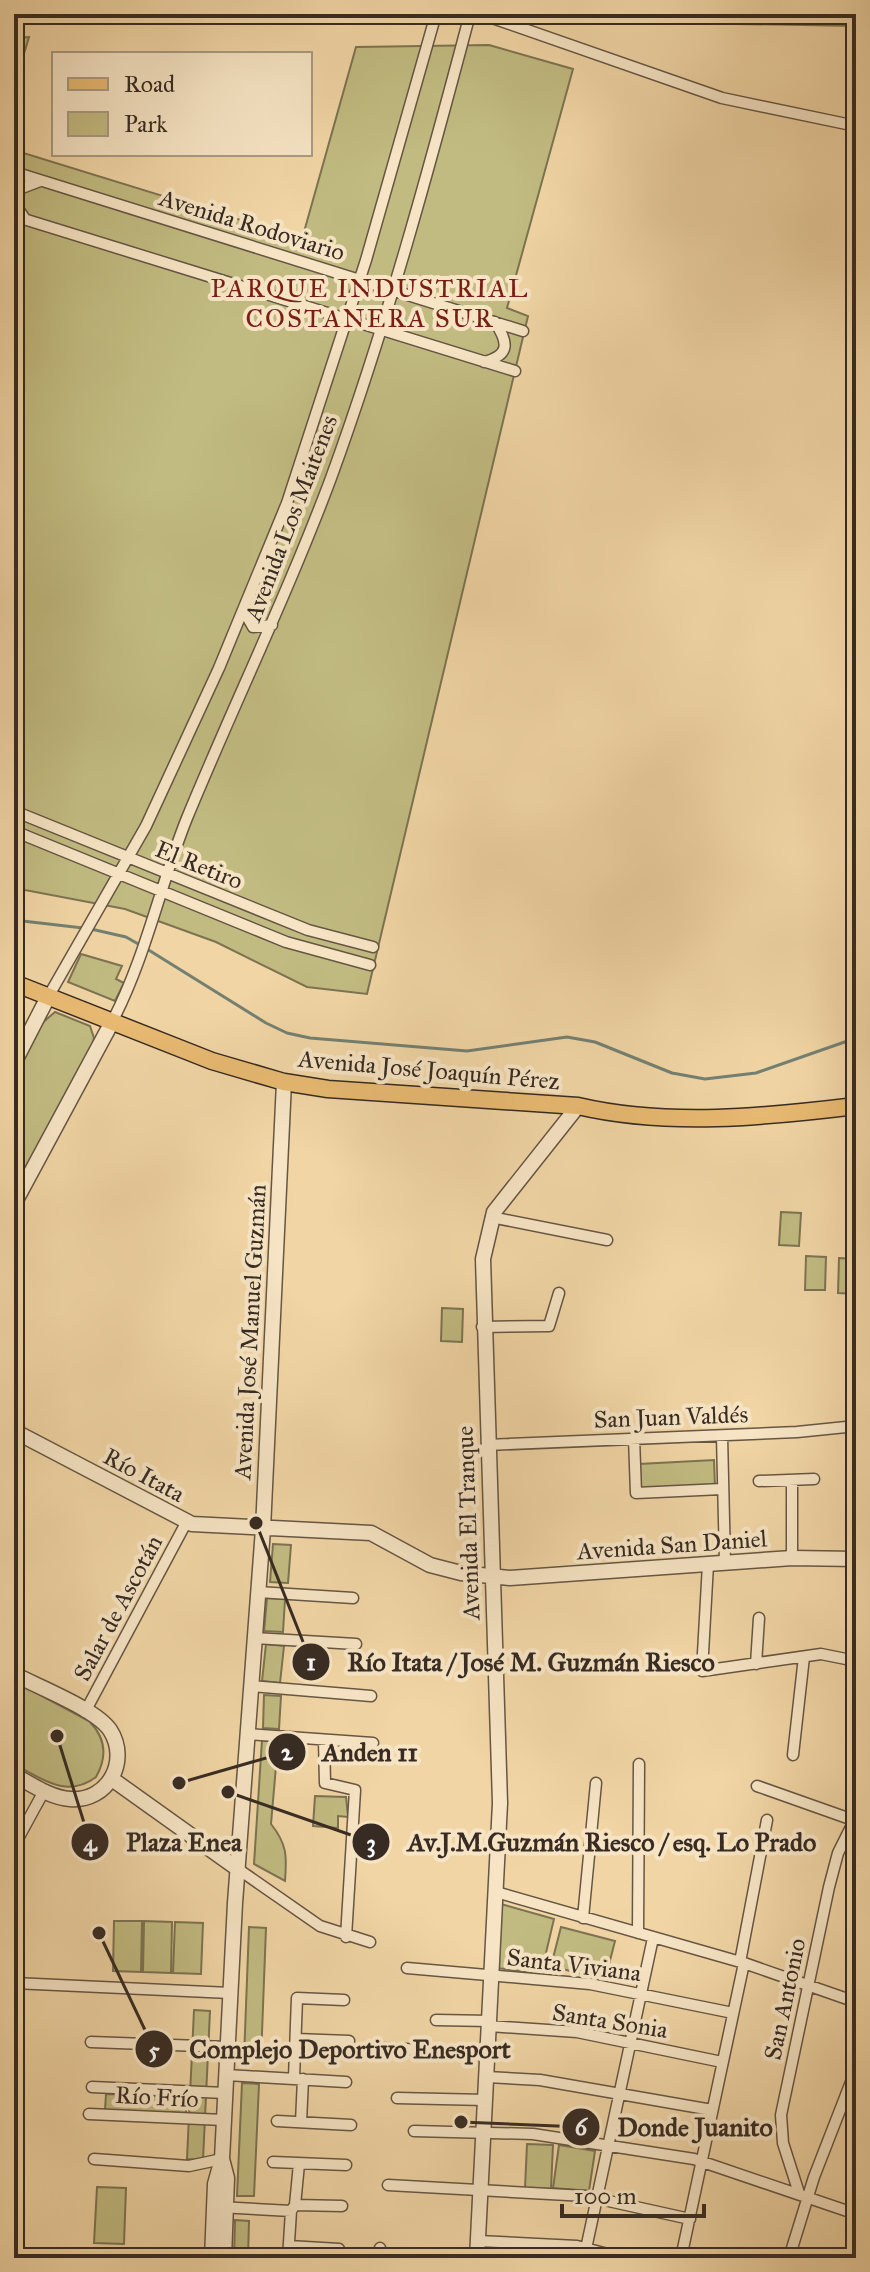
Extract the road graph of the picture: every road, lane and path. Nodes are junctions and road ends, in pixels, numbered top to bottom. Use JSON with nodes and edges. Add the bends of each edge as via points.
{"nodes":[{"id":1,"x":436,"y":14,"type":"edge"},
{"id":2,"x":470,"y":14,"type":"edge"},
{"id":3,"x":481,"y":14,"type":"edge"},
{"id":4,"x":856,"y":126,"type":"edge"},
{"id":5,"x":14,"y":172,"type":"edge"},
{"id":6,"x":42,"y":181,"type":"junction"},
{"id":7,"x":14,"y":191,"type":"edge"},
{"id":8,"x":14,"y":203,"type":"edge"},
{"id":9,"x":14,"y":216,"type":"edge"},
{"id":10,"x":27,"y":220,"type":"junction"},
{"id":11,"x":360,"y":279,"type":"junction"},
{"id":12,"x":390,"y":289,"type":"junction"},
{"id":13,"x":347,"y":320,"type":"junction"},
{"id":14,"x":495,"y":322,"type":"junction"},
{"id":15,"x":378,"y":329,"type":"junction"},
{"id":16,"x":523,"y":331,"type":"dead end"},
{"id":17,"x":484,"y":362,"type":"junction"},
{"id":18,"x":515,"y":371,"type":"dead end"},
{"id":19,"x":244,"y":609,"type":"junction"},
{"id":20,"x":272,"y":625,"type":"junction"},
{"id":21,"x":14,"y":811,"type":"edge"},
{"id":22,"x":14,"y":831,"type":"edge"},
{"id":23,"x":129,"y":858,"type":"junction"},
{"id":24,"x":119,"y":874,"type":"junction"},
{"id":25,"x":167,"y":874,"type":"junction"},
{"id":26,"x":162,"y":893,"type":"junction"},
{"id":27,"x":352,"y":943,"type":"junction"},
{"id":28,"x":373,"y":947,"type":"dead end"},
{"id":29,"x":346,"y":960,"type":"junction"},
{"id":30,"x":370,"y":965,"type":"dead end"},
{"id":31,"x":14,"y":983,"type":"edge"},
{"id":32,"x":48,"y":997,"type":"junction"},
{"id":33,"x":112,"y":1022,"type":"junction"},
{"id":34,"x":14,"y":1063,"type":"edge"},
{"id":35,"x":284,"y":1082,"type":"junction"},
{"id":36,"x":578,"y":1106,"type":"junction"},
{"id":37,"x":856,"y":1106,"type":"edge"},
{"id":38,"x":14,"y":1204,"type":"edge"},
{"id":39,"x":491,"y":1217,"type":"junction"},
{"id":40,"x":607,"y":1240,"type":"dead end"},
{"id":41,"x":559,"y":1293,"type":"dead end"},
{"id":42,"x":482,"y":1327,"type":"junction"},
{"id":43,"x":856,"y":1426,"type":"edge"},
{"id":44,"x":14,"y":1431,"type":"edge"},
{"id":45,"x":722,"y":1436,"type":"junction"},
{"id":46,"x":634,"y":1438,"type":"junction"},
{"id":47,"x":487,"y":1445,"type":"junction"},
{"id":48,"x":814,"y":1479,"type":"dead end"},
{"id":49,"x":792,"y":1480,"type":"junction"},
{"id":50,"x":759,"y":1481,"type":"dead end"},
{"id":51,"x":722,"y":1489,"type":"junction"},
{"id":52,"x":186,"y":1523,"type":"junction"},
{"id":53,"x":263,"y":1529,"type":"junction"},
{"id":54,"x":792,"y":1558,"type":"junction"},
{"id":55,"x":856,"y":1559,"type":"edge"},
{"id":56,"x":725,"y":1563,"type":"junction"},
{"id":57,"x":708,"y":1564,"type":"junction"},
{"id":58,"x":491,"y":1576,"type":"junction"},
{"id":59,"x":258,"y":1592,"type":"junction"},
{"id":60,"x":353,"y":1598,"type":"dead end"},
{"id":61,"x":759,"y":1618,"type":"dead end"},
{"id":62,"x":254,"y":1638,"type":"junction"},
{"id":63,"x":356,"y":1644,"type":"dead end"},
{"id":64,"x":804,"y":1657,"type":"junction"},
{"id":65,"x":856,"y":1661,"type":"edge"},
{"id":66,"x":756,"y":1664,"type":"junction"},
{"id":67,"x":14,"y":1674,"type":"edge"},
{"id":68,"x":250,"y":1686,"type":"junction"},
{"id":69,"x":371,"y":1696,"type":"dead end"},
{"id":70,"x":85,"y":1712,"type":"junction"},
{"id":71,"x":247,"y":1734,"type":"junction"},
{"id":72,"x":324,"y":1740,"type":"junction"},
{"id":73,"x":373,"y":1743,"type":"dead end"},
{"id":74,"x":793,"y":1755,"type":"dead end"},
{"id":75,"x":639,"y":1764,"type":"dead end"},
{"id":76,"x":14,"y":1775,"type":"edge"},
{"id":77,"x":112,"y":1779,"type":"junction"},
{"id":78,"x":596,"y":1783,"type":"dead end"},
{"id":79,"x":757,"y":1786,"type":"dead end"},
{"id":80,"x":44,"y":1791,"type":"junction"},
{"id":81,"x":855,"y":1819,"type":"edge"},
{"id":82,"x":767,"y":1820,"type":"dead end"},
{"id":83,"x":14,"y":1846,"type":"edge"},
{"id":84,"x":238,"y":1869,"type":"junction"},
{"id":85,"x":496,"y":1892,"type":"junction"},
{"id":86,"x":583,"y":1918,"type":"junction"},
{"id":87,"x":638,"y":1933,"type":"junction"},
{"id":88,"x":346,"y":1937,"type":"junction"},
{"id":89,"x":653,"y":1938,"type":"junction"},
{"id":90,"x":370,"y":1942,"type":"dead end"},
{"id":91,"x":742,"y":1962,"type":"junction"},
{"id":92,"x":407,"y":1968,"type":"dead end"},
{"id":93,"x":492,"y":1974,"type":"junction"},
{"id":94,"x":14,"y":1983,"type":"edge"},
{"id":95,"x":808,"y":1985,"type":"junction"},
{"id":96,"x":230,"y":1993,"type":"junction"},
{"id":97,"x":641,"y":1993,"type":"junction"},
{"id":98,"x":344,"y":2000,"type":"dead end"},
{"id":99,"x":856,"y":2002,"type":"edge"},
{"id":100,"x":733,"y":2013,"type":"junction"},
{"id":101,"x":436,"y":2020,"type":"dead end"},
{"id":102,"x":490,"y":2024,"type":"junction"},
{"id":103,"x":296,"y":2039,"type":"junction"},
{"id":104,"x":349,"y":2041,"type":"dead end"},
{"id":105,"x":91,"y":2042,"type":"dead end"},
{"id":106,"x":630,"y":2043,"type":"junction"},
{"id":107,"x":227,"y":2047,"type":"junction"},
{"id":108,"x":384,"y":2048,"type":"dead end"},
{"id":109,"x":488,"y":2053,"type":"junction"},
{"id":110,"x":722,"y":2062,"type":"junction"},
{"id":111,"x":856,"y":2069,"type":"edge"},
{"id":112,"x":226,"y":2075,"type":"junction"},
{"id":113,"x":487,"y":2077,"type":"junction"},
{"id":114,"x":299,"y":2079,"type":"junction"},
{"id":115,"x":346,"y":2082,"type":"dead end"},
{"id":116,"x":92,"y":2087,"type":"dead end"},
{"id":117,"x":620,"y":2092,"type":"junction"},
{"id":118,"x":225,"y":2093,"type":"junction"},
{"id":119,"x":397,"y":2098,"type":"dead end"},
{"id":120,"x":486,"y":2100,"type":"junction"},
{"id":121,"x":712,"y":2110,"type":"junction"},
{"id":122,"x":89,"y":2114,"type":"dead end"},
{"id":123,"x":224,"y":2120,"type":"junction"},
{"id":124,"x":277,"y":2121,"type":"dead end"},
{"id":125,"x":301,"y":2122,"type":"junction"},
{"id":126,"x":351,"y":2125,"type":"dead end"},
{"id":127,"x":414,"y":2131,"type":"dead end"},
{"id":128,"x":484,"y":2131,"type":"junction"},
{"id":129,"x":608,"y":2145,"type":"junction"},
{"id":130,"x":94,"y":2159,"type":"dead end"},
{"id":131,"x":222,"y":2159,"type":"junction"},
{"id":132,"x":702,"y":2160,"type":"junction"},
{"id":133,"x":273,"y":2162,"type":"dead end"},
{"id":134,"x":299,"y":2164,"type":"junction"},
{"id":135,"x":346,"y":2165,"type":"dead end"},
{"id":136,"x":388,"y":2185,"type":"dead end"},
{"id":137,"x":481,"y":2190,"type":"junction"},
{"id":138,"x":804,"y":2195,"type":"junction"},
{"id":139,"x":597,"y":2199,"type":"junction"},
{"id":140,"x":342,"y":2206,"type":"dead end"},
{"id":141,"x":220,"y":2207,"type":"junction"},
{"id":142,"x":293,"y":2208,"type":"junction"},
{"id":143,"x":856,"y":2214,"type":"edge"},
{"id":144,"x":690,"y":2219,"type":"junction"},
{"id":145,"x":478,"y":2241,"type":"junction"},
{"id":146,"x":339,"y":2249,"type":"dead end"},
{"id":147,"x":289,"y":2252,"type":"edge"},
{"id":148,"x":585,"y":2253,"type":"edge"},
{"id":149,"x":212,"y":2258,"type":"edge"},
{"id":150,"x":224,"y":2258,"type":"edge"},
{"id":151,"x":477,"y":2258,"type":"edge"},
{"id":152,"x":623,"y":2258,"type":"edge"},
{"id":153,"x":681,"y":2258,"type":"edge"},
{"id":154,"x":789,"y":2258,"type":"edge"}],
"edges":[{"from":1,"to":11,"type":"street","name":"Avenida Los Maitenes"},
{"from":2,"to":12,"type":"street","name":"Avenida Los Maitenes"},
{"from":3,"to":4,"type":"street","via":[[722,98]]},
{"from":5,"to":6,"type":"street","name":"Avenida Rodoviario"},
{"from":6,"to":7,"type":"street"},
{"from":6,"to":11,"type":"street","name":"Avenida Rodoviario"},
{"from":8,"to":10,"type":"street"},
{"from":9,"to":10,"type":"street"},
{"from":10,"to":13,"type":"street"},
{"from":11,"to":12,"type":"street","name":"Avenida Rodoviario"},
{"from":11,"to":13,"type":"street","name":"Avenida Los Maitenes"},
{"from":12,"to":14,"type":"street","name":"Avenida Rodoviario"},
{"from":12,"to":15,"type":"street","name":"Avenida Los Maitenes"},
{"from":13,"to":15,"type":"street"},
{"from":13,"to":19,"type":"street","name":"Avenida Los Maitenes","via":[[300,467]]},
{"from":14,"to":16,"type":"street","name":"Avenida Rodoviario"},
{"from":14,"to":17,"type":"street","via":[[506,348]]},
{"from":15,"to":17,"type":"street"},
{"from":15,"to":20,"type":"street","name":"Avenida Los Maitenes","via":[[331,476]]},
{"from":17,"to":18,"type":"street"},
{"from":19,"to":20,"type":"street","via":[[253,627]]},
{"from":19,"to":23,"type":"street","name":"Avenida Los Maitenes"},
{"from":20,"to":25,"type":"street","name":"Avenida Los Maitenes"},
{"from":21,"to":23,"type":"street","name":"El Retiro"},
{"from":22,"to":24,"type":"street","name":"El Retiro"},
{"from":23,"to":24,"type":"street","name":"Avenida Los Maitenes"},
{"from":23,"to":25,"type":"street","name":"El Retiro"},
{"from":24,"to":26,"type":"street","name":"El Retiro"},
{"from":24,"to":32,"type":"street","name":"Avenida Los Maitenes"},
{"from":25,"to":26,"type":"street","name":"Avenida Los Maitenes"},
{"from":25,"to":27,"type":"street","name":"El Retiro"},
{"from":26,"to":29,"type":"street","name":"El Retiro","via":[[301,948]]},
{"from":26,"to":33,"type":"street","name":"Avenida Los Maitenes"},
{"from":27,"to":28,"type":"street","name":"El Retiro"},
{"from":27,"to":29,"type":"street","via":[[353,954]]},
{"from":29,"to":30,"type":"street","name":"El Retiro"},
{"from":31,"to":32,"type":"main road","name":"Avenida José Joaquín Pérez"},
{"from":32,"to":33,"type":"main road","name":"Avenida José Joaquín Pérez"},
{"from":32,"to":34,"type":"street"},
{"from":33,"to":35,"type":"main road","name":"Avenida José Joaquín Pérez"},
{"from":33,"to":38,"type":"street"},
{"from":35,"to":36,"type":"main road","name":"Avenida José Joaquín Pérez"},
{"from":35,"to":53,"type":"street","name":"Avenida José Manuel Guzmán"},
{"from":36,"to":37,"type":"main road","name":"Avenida José Joaquín Pérez","via":[[615,1113],[740,1118]]},
{"from":36,"to":39,"type":"street","name":"Avenida El Tranque"},
{"from":39,"to":40,"type":"street"},
{"from":39,"to":42,"type":"street","name":"Avenida El Tranque","via":[[483,1259]]},
{"from":41,"to":42,"type":"street","via":[[547,1327]]},
{"from":42,"to":47,"type":"street","name":"Avenida El Tranque"},
{"from":43,"to":45,"type":"street","name":"San Juan Valdés"},
{"from":44,"to":52,"type":"street","name":"Río Itata"},
{"from":45,"to":46,"type":"street","name":"San Juan Valdés"},
{"from":45,"to":51,"type":"street"},
{"from":46,"to":47,"type":"street","name":"San Juan Valdés"},
{"from":46,"to":51,"type":"street","via":[[636,1493]]},
{"from":47,"to":58,"type":"street","name":"Avenida El Tranque"},
{"from":48,"to":49,"type":"street"},
{"from":49,"to":50,"type":"street"},
{"from":49,"to":54,"type":"street"},
{"from":51,"to":56,"type":"street"},
{"from":52,"to":53,"type":"street","name":"Río Itata"},
{"from":52,"to":70,"type":"street","name":"Salar de Ascotán"},
{"from":53,"to":58,"type":"street","name":"Río Itata","via":[[371,1533],[443,1570]]},
{"from":53,"to":59,"type":"street","name":"Avenida José Manuel Guzmán"},
{"from":54,"to":55,"type":"street","name":"Avenida San Daniel"},
{"from":54,"to":56,"type":"street","name":"Avenida San Daniel"},
{"from":56,"to":57,"type":"street","name":"Avenida San Daniel"},
{"from":57,"to":58,"type":"street","name":"Avenida San Daniel"},
{"from":57,"to":66,"type":"street","via":[[702,1671]]},
{"from":58,"to":85,"type":"street","name":"Avenida El Tranque","via":[[500,1795]]},
{"from":59,"to":60,"type":"street"},
{"from":59,"to":62,"type":"street","name":"Avenida José Manuel Guzmán"},
{"from":61,"to":66,"type":"street"},
{"from":62,"to":63,"type":"street"},
{"from":62,"to":68,"type":"street","name":"Avenida José Manuel Guzmán"},
{"from":64,"to":65,"type":"street","via":[[821,1654]]},
{"from":64,"to":66,"type":"street"},
{"from":64,"to":74,"type":"street"},
{"from":67,"to":70,"type":"street"},
{"from":68,"to":69,"type":"street"},
{"from":68,"to":71,"type":"street","name":"Avenida José Manuel Guzmán"},
{"from":70,"to":77,"type":"street","via":[[105,1724],[115,1741],[118,1761]]},
{"from":71,"to":72,"type":"street"},
{"from":71,"to":84,"type":"street","name":"Avenida José Manuel Guzmán"},
{"from":72,"to":73,"type":"street"},
{"from":72,"to":88,"type":"street","via":[[325,1783],[355,1790]]},
{"from":75,"to":87,"type":"street"},
{"from":76,"to":80,"type":"street"},
{"from":77,"to":80,"type":"street","via":[[77,1800]]},
{"from":77,"to":84,"type":"street"},
{"from":78,"to":86,"type":"street"},
{"from":79,"to":81,"type":"street"},
{"from":80,"to":83,"type":"street"},
{"from":81,"to":95,"type":"street","name":"San Antonio","via":[[834,1869]]},
{"from":82,"to":91,"type":"street"},
{"from":84,"to":88,"type":"street","via":[[307,1918]]},
{"from":84,"to":96,"type":"street","name":"Avenida José Manuel Guzmán"},
{"from":85,"to":86,"type":"street"},
{"from":85,"to":93,"type":"street","name":"Avenida El Tranque"},
{"from":86,"to":87,"type":"street"},
{"from":87,"to":89,"type":"street"},
{"from":88,"to":90,"type":"street"},
{"from":89,"to":91,"type":"street"},
{"from":89,"to":97,"type":"street"},
{"from":91,"to":95,"type":"street"},
{"from":91,"to":100,"type":"street"},
{"from":92,"to":93,"type":"street","name":"Santa Viviana"},
{"from":93,"to":97,"type":"street","name":"Santa Viviana"},
{"from":93,"to":102,"type":"street","name":"Avenida El Tranque"},
{"from":94,"to":96,"type":"street"},
{"from":95,"to":99,"type":"street"},
{"from":95,"to":138,"type":"street","name":"San Antonio","via":[[781,2115],[783,2143]]},
{"from":96,"to":107,"type":"street","name":"Avenida José Manuel Guzmán"},
{"from":97,"to":100,"type":"street","name":"Santa Viviana"},
{"from":97,"to":106,"type":"street"},
{"from":98,"to":103,"type":"street","via":[[297,1998]]},
{"from":100,"to":110,"type":"street"},
{"from":101,"to":102,"type":"street","name":"Santa Sonia"},
{"from":102,"to":106,"type":"street","name":"Santa Sonia"},
{"from":102,"to":109,"type":"street","name":"Avenida El Tranque"},
{"from":103,"to":104,"type":"street"},
{"from":103,"to":114,"type":"street"},
{"from":105,"to":107,"type":"street"},
{"from":106,"to":110,"type":"street","name":"Santa Sonia"},
{"from":106,"to":117,"type":"street"},
{"from":107,"to":112,"type":"street","name":"Avenida José Manuel Guzmán"},
{"from":108,"to":109,"type":"street"},
{"from":109,"to":113,"type":"street","name":"Avenida El Tranque"},
{"from":110,"to":121,"type":"street"},
{"from":111,"to":138,"type":"street"},
{"from":112,"to":114,"type":"street"},
{"from":112,"to":118,"type":"street","name":"Avenida José Manuel Guzmán"},
{"from":113,"to":117,"type":"street"},
{"from":113,"to":120,"type":"street","name":"Avenida El Tranque"},
{"from":114,"to":115,"type":"street"},
{"from":114,"to":125,"type":"street"},
{"from":116,"to":118,"type":"street"},
{"from":117,"to":121,"type":"street"},
{"from":117,"to":129,"type":"street"},
{"from":118,"to":123,"type":"street","name":"Avenida José Manuel Guzmán"},
{"from":119,"to":120,"type":"street"},
{"from":120,"to":128,"type":"street","name":"Avenida El Tranque"},
{"from":121,"to":132,"type":"street"},
{"from":122,"to":123,"type":"street","name":"Río Frío"},
{"from":123,"to":131,"type":"street","name":"Avenida José Manuel Guzmán"},
{"from":124,"to":125,"type":"street"},
{"from":125,"to":126,"type":"street"},
{"from":127,"to":128,"type":"street"},
{"from":128,"to":129,"type":"street"},
{"from":128,"to":137,"type":"street","name":"Avenida El Tranque"},
{"from":129,"to":132,"type":"street"},
{"from":129,"to":139,"type":"street"},
{"from":130,"to":131,"type":"street","via":[[189,2166]]},
{"from":131,"to":141,"type":"street","name":"Avenida José Manuel Guzmán","via":[[227,2178]]},
{"from":132,"to":138,"type":"street"},
{"from":132,"to":144,"type":"street"},
{"from":133,"to":134,"type":"street"},
{"from":134,"to":135,"type":"street"},
{"from":134,"to":142,"type":"street"},
{"from":136,"to":137,"type":"street"},
{"from":137,"to":139,"type":"street"},
{"from":137,"to":145,"type":"street","name":"Avenida El Tranque"},
{"from":138,"to":143,"type":"street"},
{"from":138,"to":154,"type":"street"},
{"from":139,"to":144,"type":"street"},
{"from":139,"to":148,"type":"street"},
{"from":140,"to":142,"type":"street"},
{"from":141,"to":142,"type":"street"},
{"from":141,"to":149,"type":"street","name":"Avenida José Manuel Guzmán"},
{"from":141,"to":150,"type":"street","name":"Avenida José Manuel Guzmán"},
{"from":142,"to":147,"type":"street"},
{"from":144,"to":153,"type":"street"},
{"from":145,"to":148,"type":"street"},
{"from":145,"to":151,"type":"street","name":"Avenida El Tranque"},
{"from":146,"to":147,"type":"street"},
{"from":148,"to":152,"type":"street"}]}
